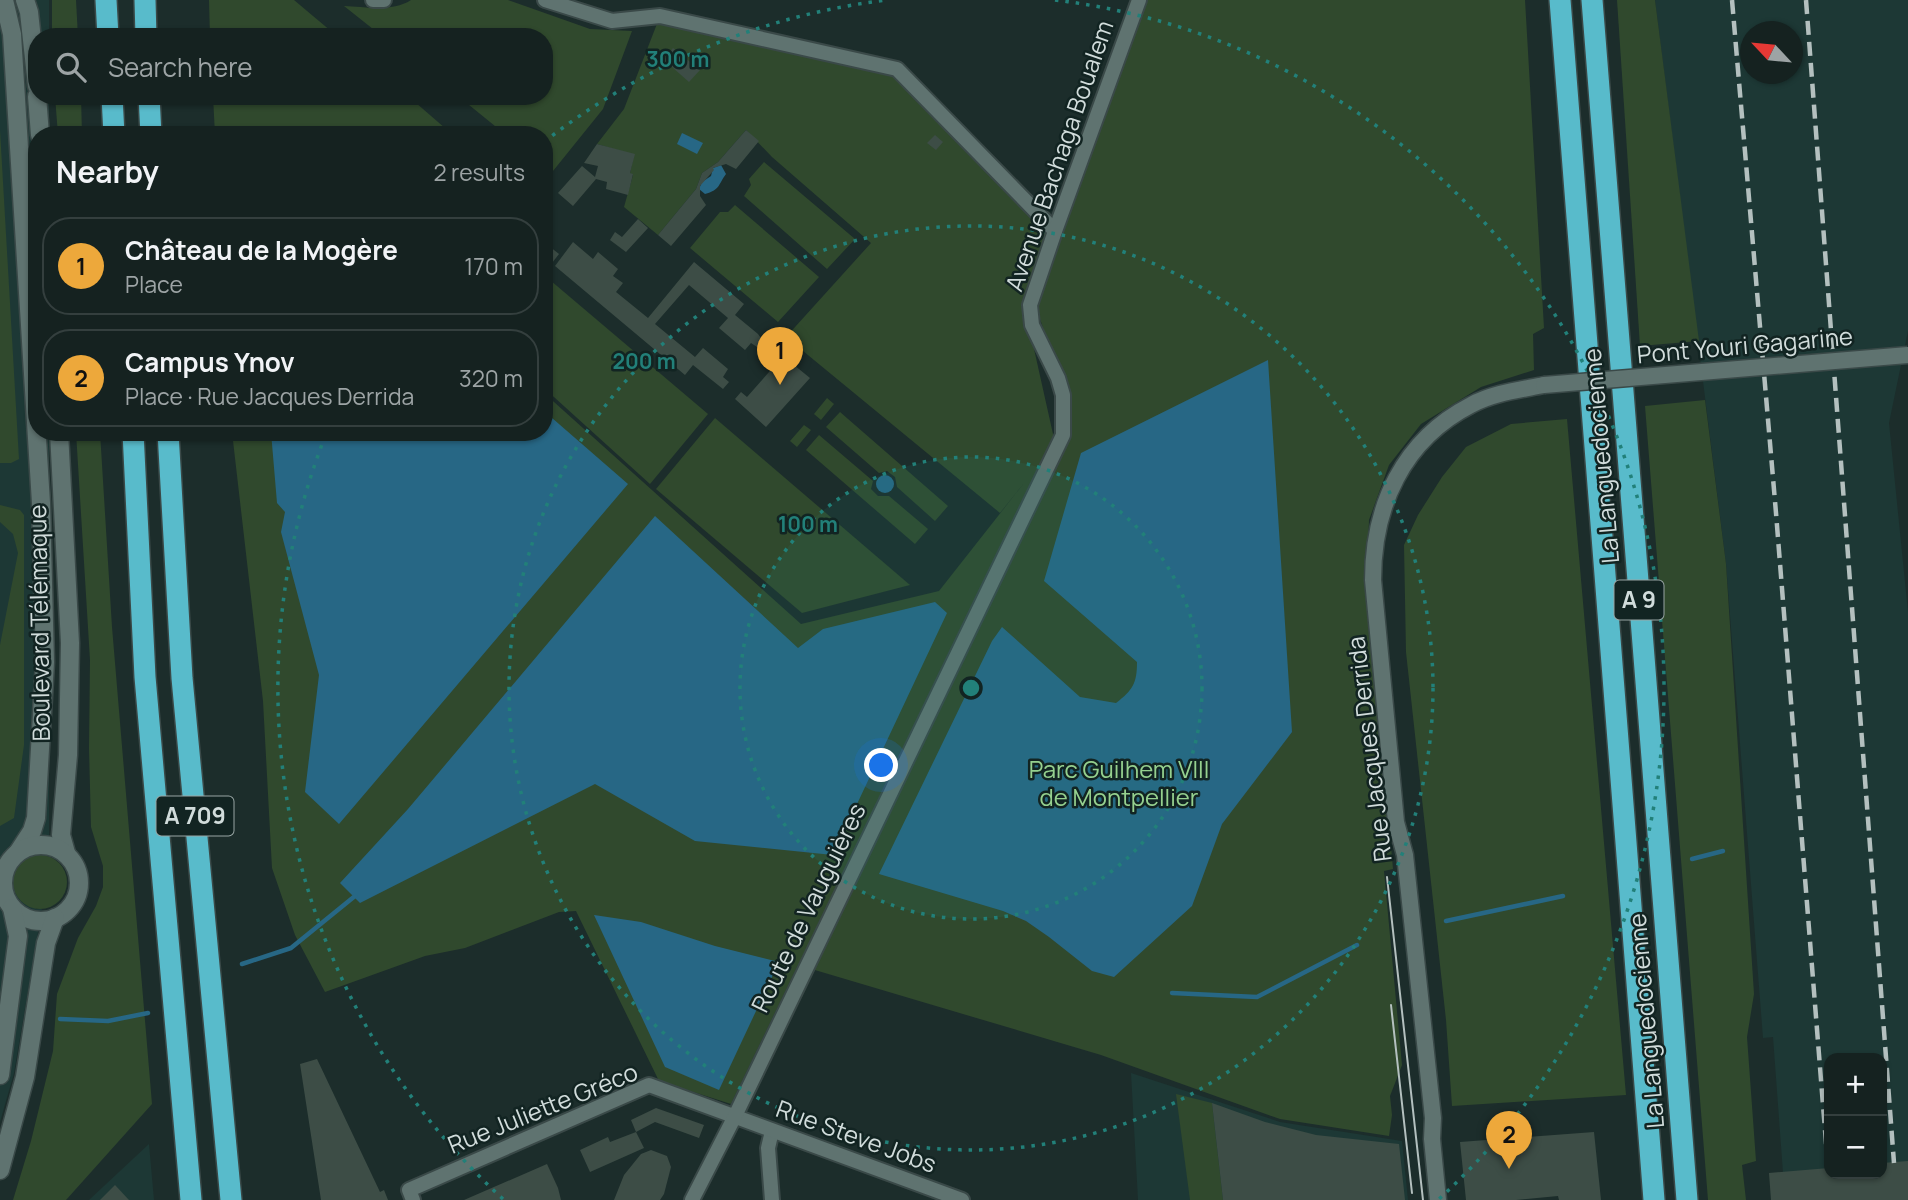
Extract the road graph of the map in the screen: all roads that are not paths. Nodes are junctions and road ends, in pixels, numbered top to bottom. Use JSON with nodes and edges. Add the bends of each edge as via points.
{"nodes":[{"id":1,"x":4,"y":0,"type":"edge"},
{"id":2,"x":26,"y":0,"type":"edge"},
{"id":3,"x":106,"y":0,"type":"edge"},
{"id":4,"x":145,"y":0,"type":"edge"},
{"id":5,"x":373,"y":0,"type":"edge"},
{"id":6,"x":384,"y":0,"type":"edge"},
{"id":7,"x":545,"y":0,"type":"edge"},
{"id":8,"x":1139,"y":0,"type":"edge"},
{"id":9,"x":1560,"y":0,"type":"edge"},
{"id":10,"x":1592,"y":0,"type":"edge"},
{"id":11,"x":31,"y":28,"type":"edge"},
{"id":12,"x":108,"y":28,"type":"edge"},
{"id":13,"x":146,"y":28,"type":"edge"},
{"id":14,"x":38,"y":105,"type":"edge"},
{"id":15,"x":112,"y":105,"type":"edge"},
{"id":16,"x":149,"y":105,"type":"edge"},
{"id":17,"x":39,"y":126,"type":"edge"},
{"id":18,"x":114,"y":126,"type":"edge"},
{"id":19,"x":151,"y":126,"type":"edge"},
{"id":20,"x":1055,"y":231,"type":"junction"},
{"id":21,"x":28,"y":292,"type":"edge"},
{"id":22,"x":1908,"y":355,"type":"edge"},
{"id":23,"x":1544,"y":385,"type":"joint"},
{"id":24,"x":37,"y":441,"type":"edge"},
{"id":25,"x":59,"y":441,"type":"edge"},
{"id":26,"x":133,"y":441,"type":"edge"},
{"id":27,"x":169,"y":441,"type":"edge"},
{"id":28,"x":1058,"y":447,"type":"joint"},
{"id":29,"x":19,"y":851,"type":"junction"},
{"id":30,"x":66,"y":853,"type":"junction"},
{"id":31,"x":12,"y":908,"type":"junction"},
{"id":32,"x":55,"y":918,"type":"junction"},
{"id":33,"x":0,"y":1074,"type":"edge"},
{"id":34,"x":734,"y":1116,"type":"junction"},
{"id":35,"x":772,"y":1132,"type":"junction"},
{"id":36,"x":0,"y":1170,"type":"edge"},
{"id":37,"x":411,"y":1195,"type":"edge"},
{"id":38,"x":191,"y":1200,"type":"edge"},
{"id":39,"x":231,"y":1200,"type":"edge"},
{"id":40,"x":692,"y":1200,"type":"edge"},
{"id":41,"x":772,"y":1200,"type":"edge"},
{"id":42,"x":962,"y":1200,"type":"edge"},
{"id":43,"x":1437,"y":1200,"type":"edge"},
{"id":44,"x":1654,"y":1200,"type":"edge"},
{"id":45,"x":1687,"y":1200,"type":"edge"}],
"edges":[{"from":1,"to":21,"type":"main road","name":"Boulevard Télémaque","via":[[12,34]]},
{"from":2,"to":11,"type":"main road"},
{"from":3,"to":12,"type":"highway"},
{"from":4,"to":13,"type":"highway"},
{"from":5,"to":6,"type":"street"},
{"from":7,"to":20,"type":"street","via":[[612,21],[660,16],[897,69]]},
{"from":8,"to":20,"type":"street","name":"Avenue Bachaga Boualem"},
{"from":9,"to":44,"type":"highway","name":"La Languedocienne","number":"A 9"},
{"from":10,"to":45,"type":"highway","name":"La Languedocienne","number":"A 9"},
{"from":14,"to":17,"type":"main road"},
{"from":15,"to":18,"type":"highway"},
{"from":16,"to":19,"type":"highway"},
{"from":20,"to":28,"type":"street","name":"Avenue Bachaga Boualem","via":[[1030,315],[1063,395],[1063,435]]},
{"from":22,"to":23,"type":"street","name":"Pont Youri Gagarine","bridge":true},
{"from":23,"to":43,"type":"street","name":"Rue Jacques Derrida","via":[[1472,404],[1429,433],[1398,473],[1384,503],[1373,555],[1392,785],[1405,855],[1433,1118]]},
{"from":24,"to":29,"type":"main road","name":"Boulevard Télémaque","via":[[45,662],[36,818]]},
{"from":25,"to":30,"type":"main road","name":"Boulevard Télémaque","via":[[70,643],[61,835]]},
{"from":26,"to":38,"type":"highway","number":"A 709","via":[[145,677]]},
{"from":27,"to":39,"type":"highway","number":"A 709","via":[[182,678]]},
{"from":28,"to":34,"type":"street","name":"Route de Vauguières"},
{"from":29,"to":30,"type":"main road","via":[[43,844]]},
{"from":29,"to":31,"type":"main road","via":[[3,877]]},
{"from":30,"to":32,"type":"main road","via":[[79,883],[72,904]]},
{"from":31,"to":32,"type":"main road","via":[[32,920]]},
{"from":31,"to":33,"type":"main road","via":[[18,936]]},
{"from":32,"to":36,"type":"main road","via":[[26,1077]]},
{"from":34,"to":35,"type":"street","name":"Rue Steve Jobs"},
{"from":34,"to":37,"type":"street","name":"Rue Juliette Gréco","via":[[649,1085]]},
{"from":34,"to":40,"type":"street","name":"Route de Vauguières"},
{"from":35,"to":41,"type":"street","via":[[768,1148]]},
{"from":35,"to":42,"type":"street","name":"Rue Steve Jobs"}]}
